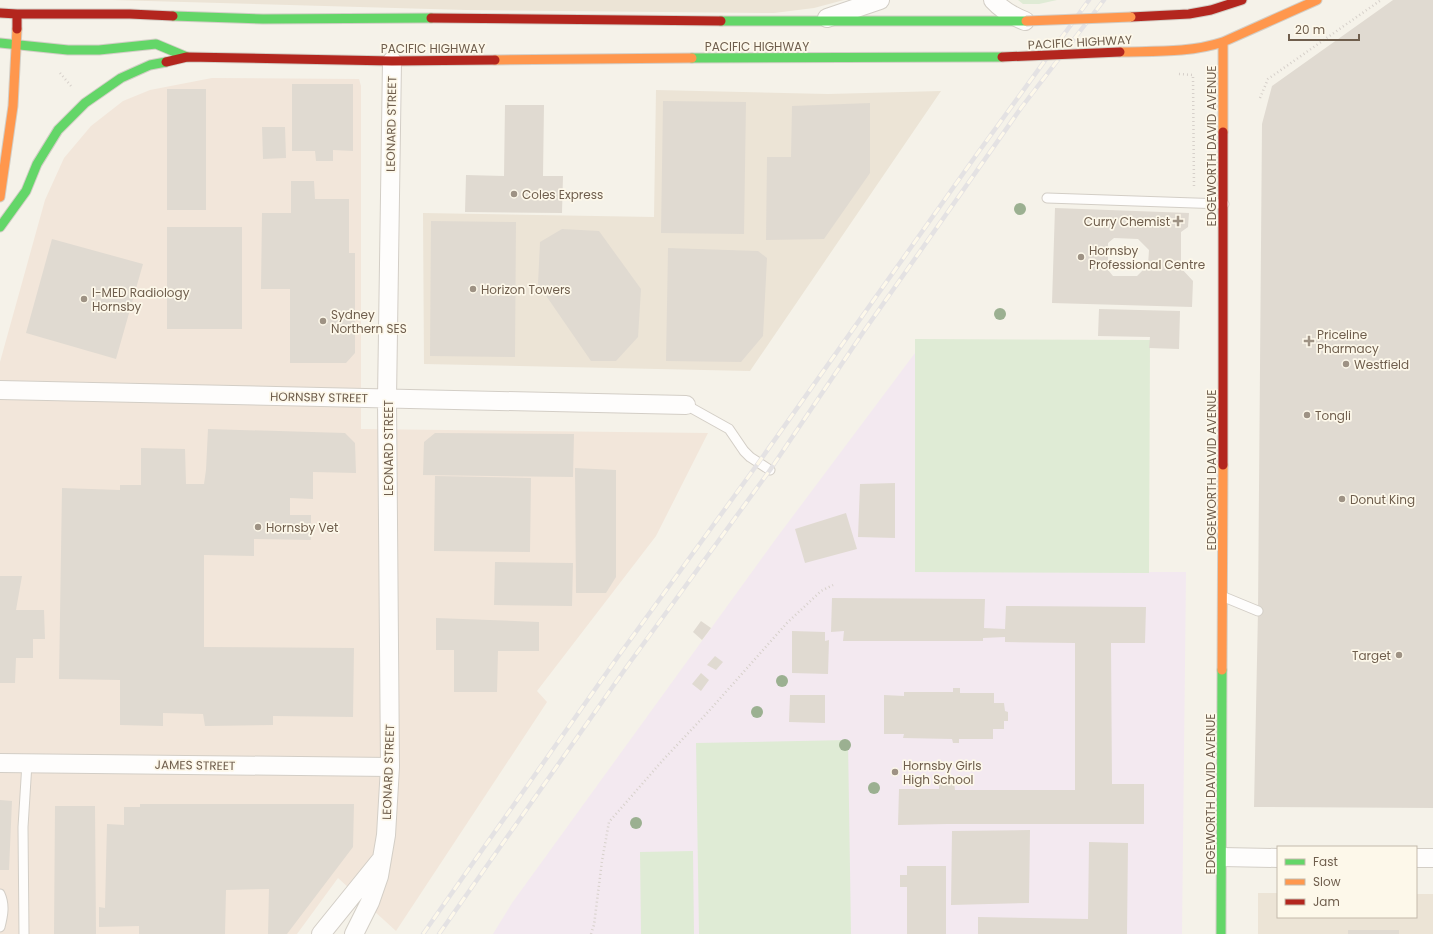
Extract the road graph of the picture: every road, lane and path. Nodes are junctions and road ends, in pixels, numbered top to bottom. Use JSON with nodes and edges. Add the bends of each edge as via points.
{"nodes":[{"id":1,"x":880,"y":0,"type":"edge"},
{"id":2,"x":993,"y":0,"type":"edge"},
{"id":3,"x":1242,"y":0,"type":"edge"},
{"id":4,"x":1317,"y":0,"type":"edge"},
{"id":5,"x":1382,"y":0,"type":"edge"},
{"id":6,"x":12,"y":9,"type":"edge"},
{"id":7,"x":1026,"y":21,"type":"junction"},
{"id":8,"x":774,"y":22,"type":"junction"},
{"id":9,"x":1223,"y":39,"type":"junction"},
{"id":10,"x":0,"y":43,"type":"edge"},
{"id":11,"x":18,"y":44,"type":"junction"},
{"id":12,"x":187,"y":57,"type":"junction"},
{"id":13,"x":392,"y":61,"type":"junction"},
{"id":14,"x":55,"y":72,"type":"dead end"},
{"id":15,"x":1177,"y":74,"type":"dead end"},
{"id":16,"x":71,"y":86,"type":"dead end"},
{"id":17,"x":1260,"y":98,"type":"dead end"},
{"id":18,"x":0,"y":197,"type":"edge"},
{"id":19,"x":1047,"y":198,"type":"dead end"},
{"id":20,"x":1194,"y":202,"type":"junction"},
{"id":21,"x":1224,"y":204,"type":"junction"},
{"id":22,"x":0,"y":227,"type":"edge"},
{"id":23,"x":0,"y":390,"type":"edge"},
{"id":24,"x":387,"y":399,"type":"junction"},
{"id":25,"x":686,"y":405,"type":"joint"},
{"id":26,"x":770,"y":470,"type":"dead end"},
{"id":27,"x":833,"y":585,"type":"dead end"},
{"id":28,"x":1224,"y":596,"type":"junction"},
{"id":29,"x":1258,"y":611,"type":"dead end"},
{"id":30,"x":0,"y":763,"type":"edge"},
{"id":31,"x":27,"y":763,"type":"junction"},
{"id":32,"x":390,"y":767,"type":"junction"},
{"id":33,"x":1222,"y":857,"type":"junction"},
{"id":34,"x":1277,"y":858,"type":"edge"},
{"id":35,"x":1417,"y":858,"type":"edge"},
{"id":36,"x":1433,"y":858,"type":"edge"},
{"id":37,"x":382,"y":859,"type":"junction"},
{"id":38,"x":0,"y":894,"type":"edge"},
{"id":39,"x":0,"y":927,"type":"edge"},
{"id":40,"x":24,"y":934,"type":"edge"},
{"id":41,"x":321,"y":934,"type":"edge"},
{"id":42,"x":354,"y":934,"type":"edge"},
{"id":43,"x":591,"y":934,"type":"edge"},
{"id":44,"x":1221,"y":934,"type":"edge"}],
"edges":[{"from":1,"to":8,"type":"street","via":[[822,19]]},
{"from":2,"to":7,"type":"street","via":[[1006,12]]},
{"from":3,"to":7,"type":"main road","name":"PACIFIC HIGHWAY","bridge":true,"via":[[1223,10],[1189,14]]},
{"from":4,"to":9,"type":"main road","name":"PACIFIC HIGHWAY"},
{"from":5,"to":17,"type":"path","via":[[1268,79]]},
{"from":6,"to":8,"type":"main road","name":"PACIFIC HIGHWAY","via":[[204,18]]},
{"from":6,"to":11,"type":"main road","name":"PACIFIC HIGHWAY"},
{"from":7,"to":8,"type":"main road","name":"PACIFIC HIGHWAY"},
{"from":9,"to":13,"type":"main road","name":"PACIFIC HIGHWAY","bridge":true,"via":[[1208,47],[1192,49],[1002,57]]},
{"from":9,"to":21,"type":"main road","name":"EDGEWORTH DAVID AVENUE"},
{"from":10,"to":11,"type":"main road"},
{"from":11,"to":12,"type":"main road","name":"PACIFIC HIGHWAY","via":[[68,50],[99,50],[156,44]]},
{"from":11,"to":18,"type":"main road","name":"PACIFIC HIGHWAY","via":[[14,105]]},
{"from":12,"to":13,"type":"main road","name":"PACIFIC HIGHWAY"},
{"from":12,"to":22,"type":"main road","name":"PACIFIC HIGHWAY","via":[[150,65],[121,78],[85,103],[58,130],[37,164],[26,191]]},
{"from":13,"to":24,"type":"street","name":"LEONARD STREET"},
{"from":14,"to":16,"type":"path","via":[[60,73]]},
{"from":15,"to":20,"type":"path","via":[[1193,75]]},
{"from":19,"to":20,"type":"lane"},
{"from":20,"to":21,"type":"lane"},
{"from":21,"to":28,"type":"main road","name":"EDGEWORTH DAVID AVENUE"},
{"from":23,"to":24,"type":"street","name":"HORNSBY STREET"},
{"from":24,"to":25,"type":"street","name":"HORNSBY STREET"},
{"from":24,"to":32,"type":"street","name":"LEONARD STREET"},
{"from":25,"to":26,"type":"lane","via":[[729,429],[744,451]]},
{"from":27,"to":43,"type":"path","via":[[821,590],[787,623],[608,822]]},
{"from":28,"to":29,"type":"lane"},
{"from":28,"to":33,"type":"main road","name":"EDGEWORTH DAVID AVENUE"},
{"from":30,"to":31,"type":"street","name":"JAMES STREET"},
{"from":31,"to":32,"type":"street","name":"JAMES STREET"},
{"from":31,"to":40,"type":"lane","via":[[23,827]]},
{"from":32,"to":37,"type":"street","name":"LEONARD STREET"},
{"from":33,"to":34,"type":"street"},
{"from":33,"to":44,"type":"main road","name":"EDGEWORTH DAVID AVENUE"},
{"from":35,"to":36,"type":"street"},
{"from":37,"to":41,"type":"street"},
{"from":37,"to":42,"type":"street","name":"LEONARD STREET","via":[[372,895]]},
{"from":38,"to":39,"type":"lane","via":[[4,911]]}]}
